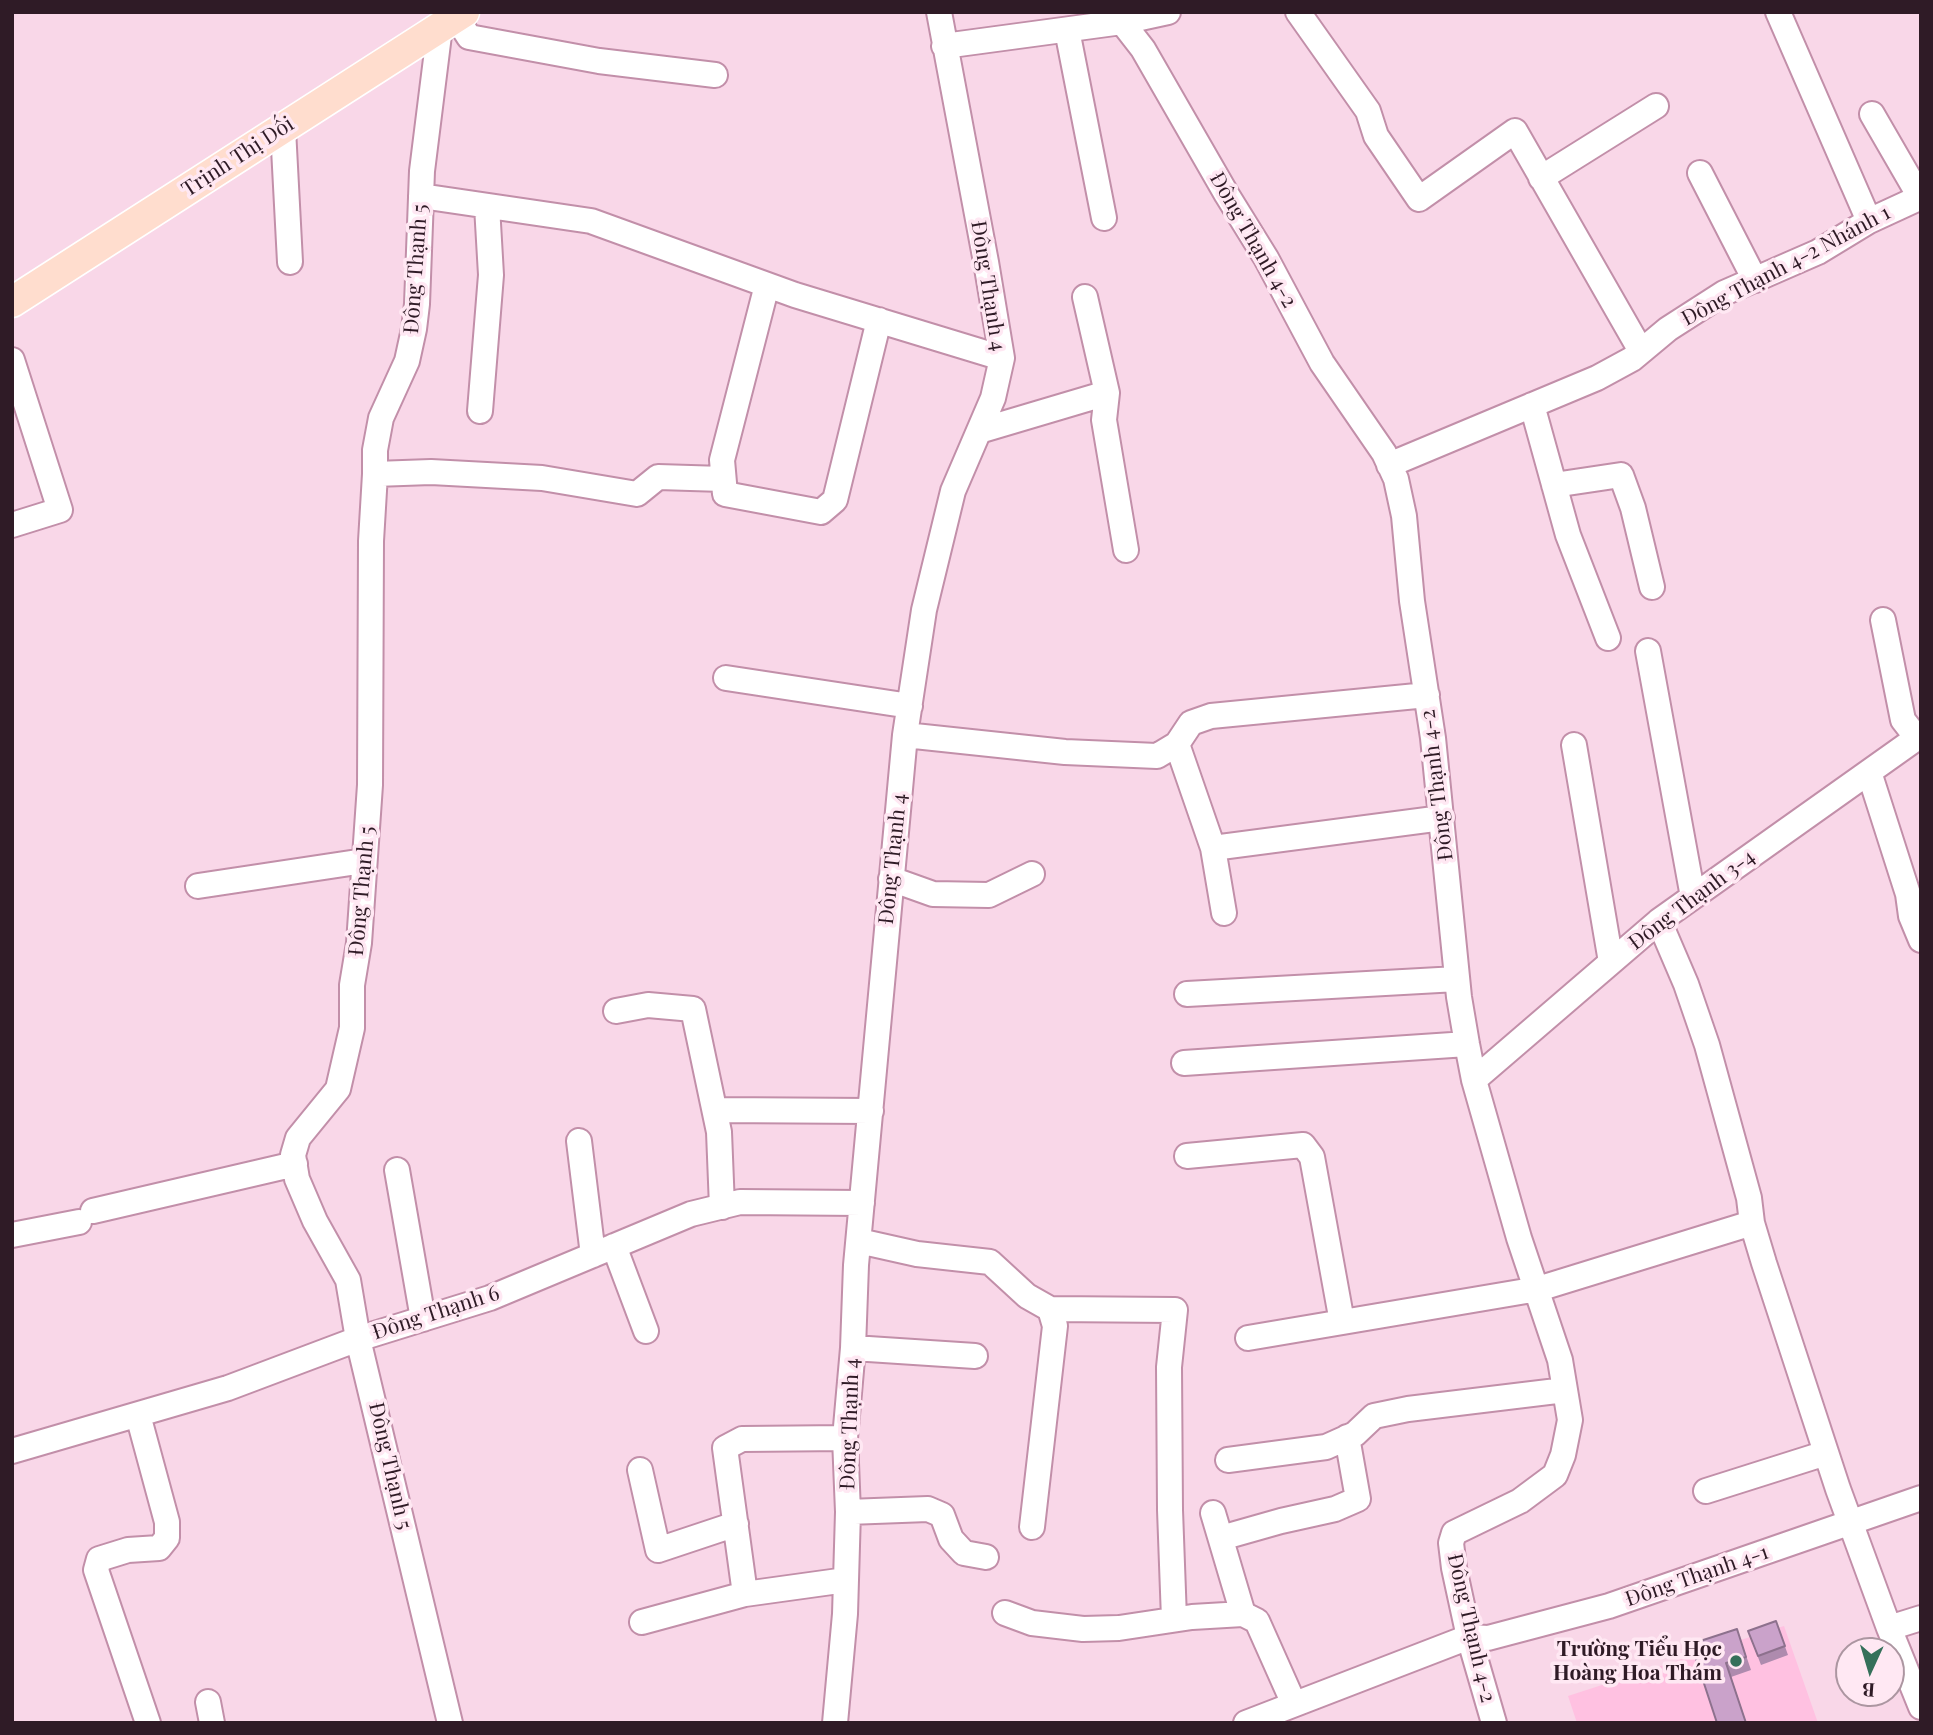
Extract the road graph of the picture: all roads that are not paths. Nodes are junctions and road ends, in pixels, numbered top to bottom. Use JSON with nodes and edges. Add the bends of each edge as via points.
{"nodes":[{"id":1,"x":939,"y":12,"type":"edge"},
{"id":2,"x":1168,"y":12,"type":"edge"},
{"id":3,"x":1298,"y":12,"type":"edge"},
{"id":4,"x":1778,"y":12,"type":"edge"},
{"id":5,"x":458,"y":16,"type":"edge"},
{"id":6,"x":1122,"y":22,"type":"junction"},
{"id":7,"x":1067,"y":30,"type":"junction"},
{"id":8,"x":944,"y":46,"type":"junction"},
{"id":9,"x":715,"y":75,"type":"dead end"},
{"id":10,"x":1656,"y":106,"type":"dead end"},
{"id":11,"x":1872,"y":114,"type":"dead end"},
{"id":12,"x":283,"y":129,"type":"junction"},
{"id":13,"x":1700,"y":173,"type":"dead end"},
{"id":14,"x":1541,"y":178,"type":"junction"},
{"id":15,"x":421,"y":196,"type":"junction"},
{"id":16,"x":1921,"y":197,"type":"edge"},
{"id":17,"x":487,"y":206,"type":"junction"},
{"id":18,"x":1104,"y":218,"type":"dead end"},
{"id":19,"x":1868,"y":221,"type":"junction"},
{"id":20,"x":290,"y":262,"type":"dead end"},
{"id":21,"x":1755,"y":280,"type":"junction"},
{"id":22,"x":767,"y":285,"type":"junction"},
{"id":23,"x":1085,"y":297,"type":"dead end"},
{"id":24,"x":12,"y":302,"type":"edge"},
{"id":25,"x":878,"y":320,"type":"junction"},
{"id":26,"x":1641,"y":351,"type":"junction"},
{"id":27,"x":1002,"y":358,"type":"junction"},
{"id":28,"x":12,"y":360,"type":"edge"},
{"id":29,"x":1107,"y":393,"type":"junction"},
{"id":30,"x":1532,"y":405,"type":"junction"},
{"id":31,"x":480,"y":411,"type":"dead end"},
{"id":32,"x":979,"y":431,"type":"junction"},
{"id":33,"x":1389,"y":465,"type":"junction"},
{"id":34,"x":376,"y":474,"type":"junction"},
{"id":35,"x":723,"y":479,"type":"junction"},
{"id":36,"x":1554,"y":485,"type":"junction"},
{"id":37,"x":12,"y":525,"type":"edge"},
{"id":38,"x":1126,"y":550,"type":"dead end"},
{"id":39,"x":1652,"y":587,"type":"dead end"},
{"id":40,"x":1883,"y":620,"type":"dead end"},
{"id":41,"x":1608,"y":638,"type":"dead end"},
{"id":42,"x":1648,"y":651,"type":"dead end"},
{"id":43,"x":726,"y":678,"type":"dead end"},
{"id":44,"x":1427,"y":695,"type":"junction"},
{"id":45,"x":910,"y":706,"type":"junction"},
{"id":46,"x":905,"y":735,"type":"junction"},
{"id":47,"x":1919,"y":737,"type":"edge"},
{"id":48,"x":1177,"y":744,"type":"junction"},
{"id":49,"x":1574,"y":745,"type":"dead end"},
{"id":50,"x":1869,"y":772,"type":"junction"},
{"id":51,"x":1442,"y":818,"type":"junction"},
{"id":52,"x":1213,"y":848,"type":"junction"},
{"id":53,"x":364,"y":861,"type":"junction"},
{"id":54,"x":1032,"y":874,"type":"dead end"},
{"id":55,"x":891,"y":879,"type":"junction"},
{"id":56,"x":198,"y":886,"type":"dead end"},
{"id":57,"x":1693,"y":897,"type":"junction"},
{"id":58,"x":1224,"y":913,"type":"dead end"},
{"id":59,"x":1659,"y":921,"type":"junction"},
{"id":60,"x":1921,"y":940,"type":"edge"},
{"id":61,"x":1611,"y":962,"type":"junction"},
{"id":62,"x":1457,"y":979,"type":"junction"},
{"id":63,"x":1187,"y":994,"type":"dead end"},
{"id":64,"x":616,"y":1012,"type":"dead end"},
{"id":65,"x":1467,"y":1044,"type":"junction"},
{"id":66,"x":1184,"y":1063,"type":"dead end"},
{"id":67,"x":1474,"y":1080,"type":"junction"},
{"id":68,"x":715,"y":1110,"type":"junction"},
{"id":69,"x":871,"y":1111,"type":"junction"},
{"id":70,"x":579,"y":1142,"type":"dead end"},
{"id":71,"x":1187,"y":1156,"type":"dead end"},
{"id":72,"x":295,"y":1164,"type":"junction"},
{"id":73,"x":397,"y":1170,"type":"dead end"},
{"id":74,"x":862,"y":1203,"type":"junction"},
{"id":75,"x":722,"y":1207,"type":"junction"},
{"id":76,"x":1752,"y":1223,"type":"junction"},
{"id":77,"x":12,"y":1235,"type":"edge"},
{"id":78,"x":859,"y":1241,"type":"junction"},
{"id":79,"x":604,"y":1251,"type":"junction"},
{"id":80,"x":1538,"y":1289,"type":"junction"},
{"id":81,"x":1050,"y":1310,"type":"junction"},
{"id":82,"x":423,"y":1319,"type":"junction"},
{"id":83,"x":1342,"y":1322,"type":"junction"},
{"id":84,"x":646,"y":1331,"type":"dead end"},
{"id":85,"x":1248,"y":1338,"type":"dead end"},
{"id":86,"x":358,"y":1339,"type":"junction"},
{"id":87,"x":853,"y":1348,"type":"junction"},
{"id":88,"x":975,"y":1356,"type":"dead end"},
{"id":89,"x":1565,"y":1391,"type":"junction"},
{"id":90,"x":138,"y":1415,"type":"junction"},
{"id":91,"x":1347,"y":1437,"type":"junction"},
{"id":92,"x":845,"y":1438,"type":"junction"},
{"id":93,"x":12,"y":1451,"type":"edge"},
{"id":94,"x":1826,"y":1452,"type":"junction"},
{"id":95,"x":1228,"y":1460,"type":"dead end"},
{"id":96,"x":640,"y":1470,"type":"dead end"},
{"id":97,"x":1706,"y":1491,"type":"dead end"},
{"id":98,"x":1921,"y":1498,"type":"edge"},
{"id":99,"x":848,"y":1512,"type":"junction"},
{"id":100,"x":1213,"y":1513,"type":"dead end"},
{"id":101,"x":1851,"y":1523,"type":"junction"},
{"id":102,"x":736,"y":1524,"type":"junction"},
{"id":103,"x":1032,"y":1527,"type":"dead end"},
{"id":104,"x":1221,"y":1538,"type":"junction"},
{"id":105,"x":986,"y":1557,"type":"dead end"},
{"id":106,"x":846,"y":1580,"type":"junction"},
{"id":107,"x":745,"y":1594,"type":"junction"},
{"id":108,"x":1004,"y":1613,"type":"dead end"},
{"id":109,"x":1243,"y":1614,"type":"junction"},
{"id":110,"x":1921,"y":1618,"type":"edge"},
{"id":111,"x":1174,"y":1619,"type":"junction"},
{"id":112,"x":642,"y":1622,"type":"dead end"},
{"id":113,"x":1889,"y":1628,"type":"junction"},
{"id":114,"x":1469,"y":1637,"type":"junction"},
{"id":115,"x":1294,"y":1704,"type":"junction"},
{"id":116,"x":1921,"y":1707,"type":"edge"},
{"id":117,"x":148,"y":1723,"type":"edge"},
{"id":118,"x":450,"y":1723,"type":"edge"},
{"id":119,"x":835,"y":1723,"type":"edge"},
{"id":120,"x":1246,"y":1723,"type":"edge"},
{"id":121,"x":1494,"y":1723,"type":"edge"}],
"edges":[{"from":1,"to":8,"type":"street","name":"Đông Thạnh 4"},
{"from":2,"to":6,"type":"street"},
{"from":3,"to":14,"type":"street","via":[[1368,111],[1376,136],[1419,199],[1514,131]]},
{"from":4,"to":19,"type":"street"},
{"from":5,"to":9,"type":"street","via":[[469,37],[599,61]]},
{"from":5,"to":12,"type":"main road","name":"Trịnh Thị Dối"},
{"from":5,"to":15,"type":"street","name":"Đông Thạnh 5","via":[[422,171]]},
{"from":6,"to":7,"type":"street"},
{"from":6,"to":33,"type":"street","name":"Đông Thạnh 4-2","via":[[1143,49],[1266,258],[1322,363]]},
{"from":7,"to":8,"type":"street"},
{"from":7,"to":18,"type":"street"},
{"from":8,"to":27,"type":"street","name":"Đông Thạnh 4"},
{"from":10,"to":14,"type":"street"},
{"from":11,"to":16,"type":"street"},
{"from":12,"to":20,"type":"street"},
{"from":12,"to":24,"type":"main road","name":"Trịnh Thị Dối"},
{"from":13,"to":21,"type":"street"},
{"from":14,"to":26,"type":"street"},
{"from":15,"to":17,"type":"street"},
{"from":15,"to":34,"type":"street","name":"Đông Thạnh 5","via":[[414,329],[407,361],[381,418]]},
{"from":16,"to":19,"type":"street","name":"Đông Thạnh 4-2 Nhánh 1"},
{"from":17,"to":22,"type":"street","via":[[591,221]]},
{"from":17,"to":31,"type":"street","via":[[491,275]]},
{"from":19,"to":21,"type":"street","name":"Đông Thạnh 4-2 Nhánh 1","via":[[1818,252]]},
{"from":21,"to":26,"type":"street","name":"Đông Thạnh 4-2 Nhánh 1","via":[[1724,293]]},
{"from":22,"to":25,"type":"street"},
{"from":22,"to":35,"type":"street","via":[[722,460]]},
{"from":23,"to":29,"type":"street"},
{"from":25,"to":27,"type":"street"},
{"from":25,"to":35,"type":"street","via":[[835,500],[821,512],[725,494]]},
{"from":26,"to":30,"type":"street","name":"Đông Thạnh 4-2 Nhánh 1","via":[[1597,378]]},
{"from":27,"to":32,"type":"street","name":"Đông Thạnh 4"},
{"from":28,"to":37,"type":"street","via":[[60,510]]},
{"from":29,"to":32,"type":"street"},
{"from":29,"to":38,"type":"street","via":[[1104,419]]},
{"from":30,"to":33,"type":"street","name":"Đông Thạnh 4-2 Nhánh 1"},
{"from":30,"to":36,"type":"street"},
{"from":32,"to":45,"type":"street","name":"Đông Thạnh 4","via":[[953,491],[924,610]]},
{"from":33,"to":44,"type":"street","name":"Đông Thạnh 4-2","via":[[1404,516]]},
{"from":34,"to":35,"type":"street","via":[[542,478],[637,494],[658,477]]},
{"from":34,"to":53,"type":"street","name":"Đông Thạnh 5","via":[[371,541],[370,785]]},
{"from":36,"to":39,"type":"street","via":[[1621,475]]},
{"from":36,"to":41,"type":"street","via":[[1567,535]]},
{"from":40,"to":47,"type":"street","via":[[1903,720]]},
{"from":42,"to":57,"type":"street"},
{"from":43,"to":45,"type":"street"},
{"from":44,"to":48,"type":"street","via":[[1211,716],[1191,723]]},
{"from":44,"to":51,"type":"street","name":"Đông Thạnh 4-2"},
{"from":45,"to":46,"type":"street","name":"Đông Thạnh 4"},
{"from":46,"to":48,"type":"street","via":[[1065,752],[1157,756]]},
{"from":46,"to":55,"type":"street","name":"Đông Thạnh 4"},
{"from":47,"to":50,"type":"street","name":"Đông Thạnh 3-4"},
{"from":48,"to":52,"type":"street"},
{"from":49,"to":61,"type":"street"},
{"from":50,"to":57,"type":"street","name":"Đông Thạnh 3-4"},
{"from":50,"to":60,"type":"street"},
{"from":51,"to":52,"type":"street"},
{"from":51,"to":62,"type":"street","name":"Đông Thạnh 4-2"},
{"from":52,"to":58,"type":"street"},
{"from":53,"to":56,"type":"street"},
{"from":53,"to":72,"type":"street","name":"Đông Thạnh 5","via":[[352,1028],[343,1072],[338,1089],[298,1138]]},
{"from":54,"to":55,"type":"street","via":[[989,895],[933,894]]},
{"from":55,"to":69,"type":"street","name":"Đông Thạnh 4"},
{"from":57,"to":59,"type":"street","name":"Đông Thạnh 3-4"},
{"from":59,"to":61,"type":"street","name":"Đông Thạnh 3-4"},
{"from":59,"to":76,"type":"street","via":[[1707,1045]]},
{"from":61,"to":67,"type":"street","name":"Đông Thạnh 3-4"},
{"from":62,"to":63,"type":"street"},
{"from":62,"to":65,"type":"street","name":"Đông Thạnh 4-2"},
{"from":64,"to":68,"type":"street","via":[[648,1004],[693,1009]]},
{"from":65,"to":66,"type":"street"},
{"from":65,"to":67,"type":"street","name":"Đông Thạnh 4-2"},
{"from":67,"to":80,"type":"street","name":"Đông Thạnh 4-2"},
{"from":68,"to":69,"type":"street"},
{"from":68,"to":75,"type":"street"},
{"from":69,"to":74,"type":"street","name":"Đông Thạnh 4"},
{"from":70,"to":79,"type":"street"},
{"from":71,"to":83,"type":"street","via":[[1303,1144],[1312,1157]]},
{"from":72,"to":77,"type":"street"},
{"from":72,"to":86,"type":"street","name":"Đông Thạnh 5","via":[[315,1221],[348,1280]]},
{"from":73,"to":82,"type":"street"},
{"from":74,"to":75,"type":"street","name":"Đông Thạnh 6","via":[[740,1202]]},
{"from":74,"to":78,"type":"street","name":"Đông Thạnh 4"},
{"from":75,"to":79,"type":"street","name":"Đông Thạnh 6","via":[[691,1214]]},
{"from":76,"to":80,"type":"street"},
{"from":76,"to":94,"type":"street"},
{"from":78,"to":81,"type":"street","via":[[917,1254],[990,1262]]},
{"from":78,"to":87,"type":"street","name":"Đông Thạnh 4"},
{"from":79,"to":82,"type":"street","name":"Đông Thạnh 6","via":[[490,1298]]},
{"from":79,"to":84,"type":"street"},
{"from":80,"to":83,"type":"street"},
{"from":80,"to":89,"type":"street","name":"Đông Thạnh 4-2"},
{"from":81,"to":103,"type":"street","via":[[1055,1326]]},
{"from":81,"to":111,"type":"street","via":[[1175,1310],[1169,1367]]},
{"from":82,"to":86,"type":"street","name":"Đông Thạnh 6"},
{"from":83,"to":85,"type":"street"},
{"from":86,"to":90,"type":"street","name":"Đông Thạnh 6","via":[[228,1388]]},
{"from":86,"to":118,"type":"street","name":"Đông Thạnh 5"},
{"from":87,"to":88,"type":"street"},
{"from":87,"to":92,"type":"street","name":"Đông Thạnh 4"},
{"from":89,"to":91,"type":"street","via":[[1374,1416]]},
{"from":89,"to":114,"type":"street","name":"Đông Thạnh 4-2","via":[[1570,1420],[1555,1475],[1520,1501],[1454,1533],[1454,1568]]},
{"from":90,"to":93,"type":"street","name":"Đông Thạnh 6"},
{"from":90,"to":117,"type":"street","via":[[167,1522],[167,1538],[159,1548],[128,1550],[99,1559],[96,1570]]},
{"from":91,"to":95,"type":"street","via":[[1326,1447]]},
{"from":91,"to":104,"type":"street","via":[[1358,1499]]},
{"from":92,"to":99,"type":"street","name":"Đông Thạnh 4"},
{"from":92,"to":102,"type":"street","via":[[742,1439],[725,1448]]},
{"from":94,"to":97,"type":"street"},
{"from":94,"to":101,"type":"street"},
{"from":96,"to":102,"type":"street","via":[[659,1550]]},
{"from":98,"to":101,"type":"street","name":"Đông Thạnh 4-1"},
{"from":99,"to":105,"type":"street","via":[[928,1508],[942,1514],[951,1539],[964,1553]]},
{"from":99,"to":106,"type":"street","name":"Đông Thạnh 4"},
{"from":100,"to":104,"type":"street"},
{"from":101,"to":113,"type":"street"},
{"from":101,"to":114,"type":"street","name":"Đông Thạnh 4-1","via":[[1609,1606],[1488,1638]]},
{"from":102,"to":107,"type":"street"},
{"from":104,"to":109,"type":"street"},
{"from":106,"to":107,"type":"street"},
{"from":106,"to":119,"type":"street","name":"Đông Thạnh 4"},
{"from":107,"to":112,"type":"street"},
{"from":108,"to":111,"type":"street","via":[[1032,1623],[1083,1629]]},
{"from":109,"to":111,"type":"street"},
{"from":109,"to":115,"type":"street","via":[[1257,1621]]},
{"from":110,"to":113,"type":"street"},
{"from":113,"to":116,"type":"street"},
{"from":114,"to":115,"type":"street","name":"Đông Thạnh 4-1"},
{"from":114,"to":121,"type":"street","name":"Đông Thạnh 4-2"},
{"from":115,"to":120,"type":"street","name":"Đông Thạnh 4-1"}]}
